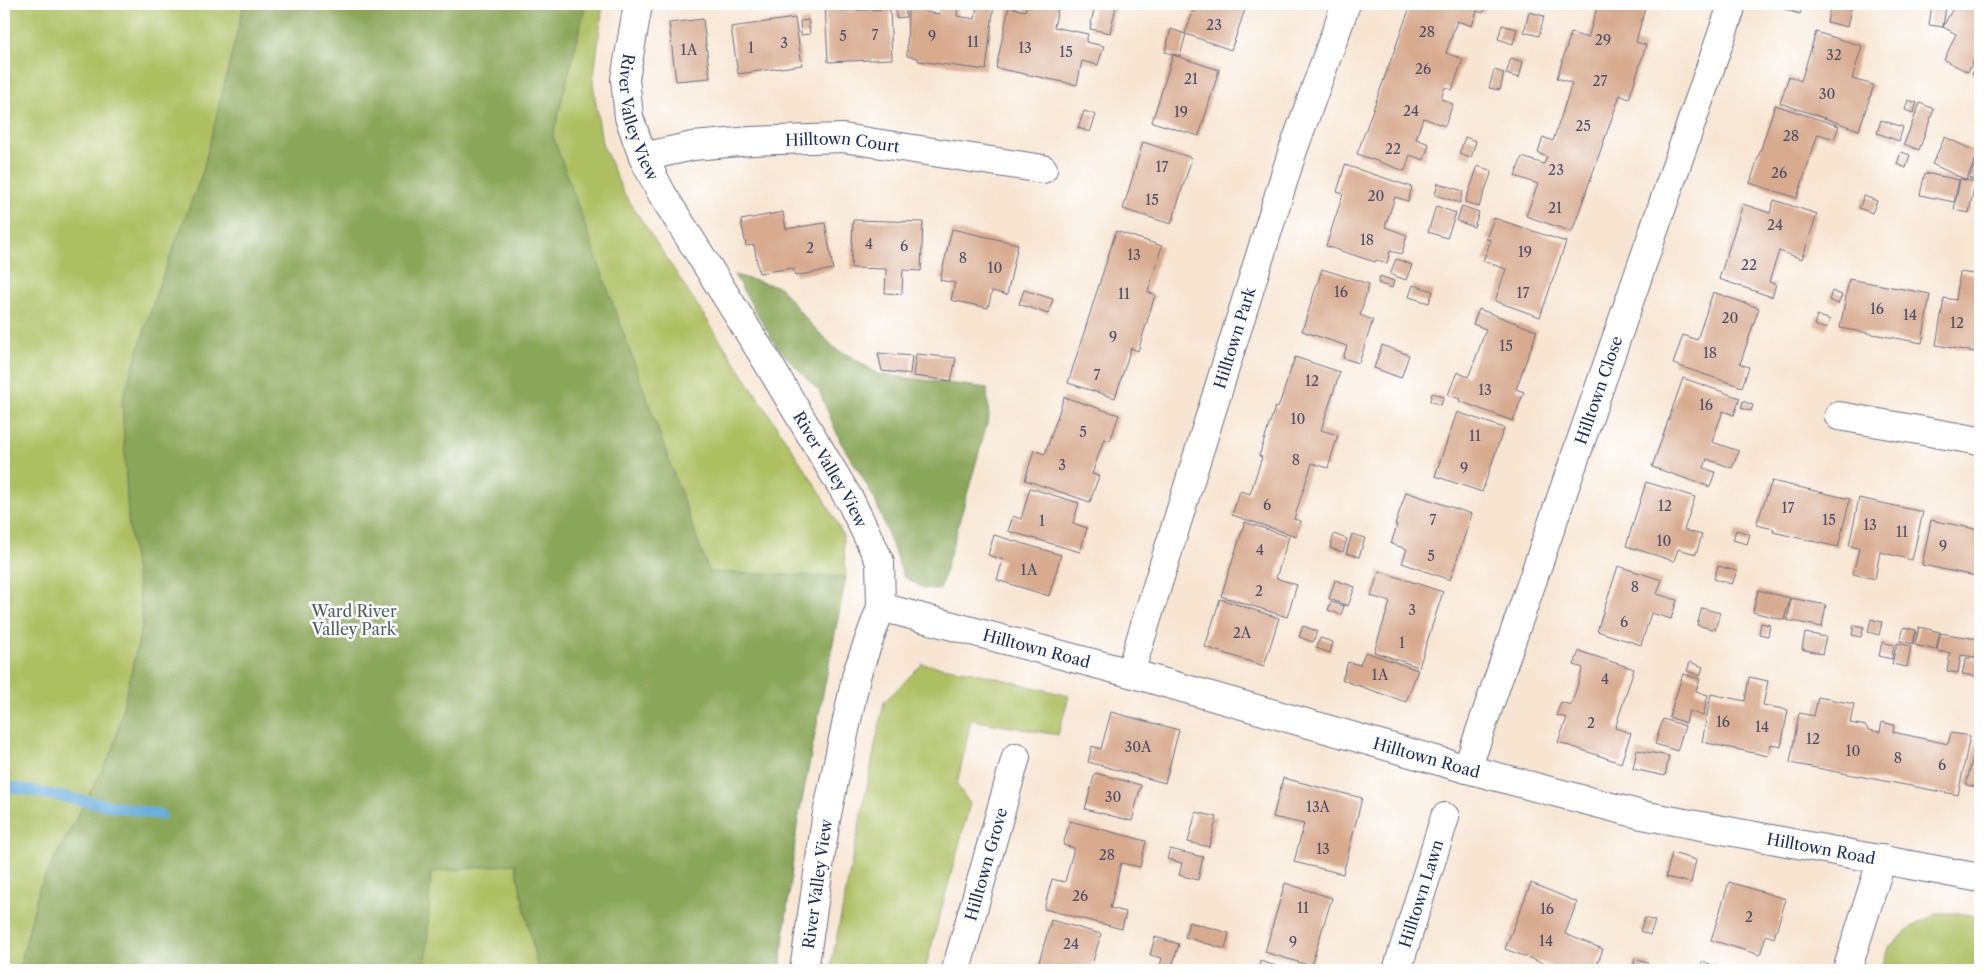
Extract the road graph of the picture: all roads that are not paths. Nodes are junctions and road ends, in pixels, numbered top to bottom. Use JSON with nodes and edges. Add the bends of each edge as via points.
{"nodes":[{"id":1,"x":638,"y":4,"type":"edge"},
{"id":2,"x":1346,"y":4,"type":"edge"},
{"id":3,"x":1730,"y":11,"type":"dead end"},
{"id":4,"x":643,"y":157,"type":"junction"},
{"id":5,"x":1043,"y":169,"type":"dead end"},
{"id":6,"x":1839,"y":416,"type":"dead end"},
{"id":7,"x":1980,"y":440,"type":"edge"},
{"id":8,"x":881,"y":607,"type":"junction"},
{"id":9,"x":1130,"y":674,"type":"junction"},
{"id":10,"x":1016,"y":757,"type":"dead end"},
{"id":11,"x":1467,"y":769,"type":"junction"},
{"id":12,"x":1445,"y":817,"type":"dead end"},
{"id":13,"x":1882,"y":859,"type":"junction"},
{"id":14,"x":1980,"y":878,"type":"edge"},
{"id":15,"x":804,"y":970,"type":"edge"},
{"id":16,"x":956,"y":970,"type":"edge"},
{"id":17,"x":1396,"y":970,"type":"edge"},
{"id":18,"x":1847,"y":970,"type":"edge"}],
"edges":[{"from":1,"to":4,"type":"street","name":"River Valley View","via":[[625,79],[629,117]]},
{"from":2,"to":9,"type":"street","name":"Hilltown Park","via":[[1292,154]]},
{"from":3,"to":11,"type":"street","name":"Hilltown Close"},
{"from":4,"to":5,"type":"street","name":"Hilltown Court","via":[[693,146],[843,138]]},
{"from":4,"to":8,"type":"street","name":"River Valley View","via":[[662,194],[851,502],[880,562]]},
{"from":6,"to":7,"type":"street"},
{"from":8,"to":9,"type":"street","name":"Hilltown Road"},
{"from":8,"to":15,"type":"street","name":"River Valley View","via":[[856,673],[826,819]]},
{"from":9,"to":11,"type":"street","name":"Hilltown Road"},
{"from":10,"to":16,"type":"street","name":"Hilltown Grove"},
{"from":11,"to":13,"type":"street","name":"Hilltown Road","via":[[1642,815]]},
{"from":12,"to":17,"type":"street","name":"Hilltown Lawn"},
{"from":13,"to":14,"type":"street","name":"Hilltown Road"},
{"from":13,"to":18,"type":"street"}]}
